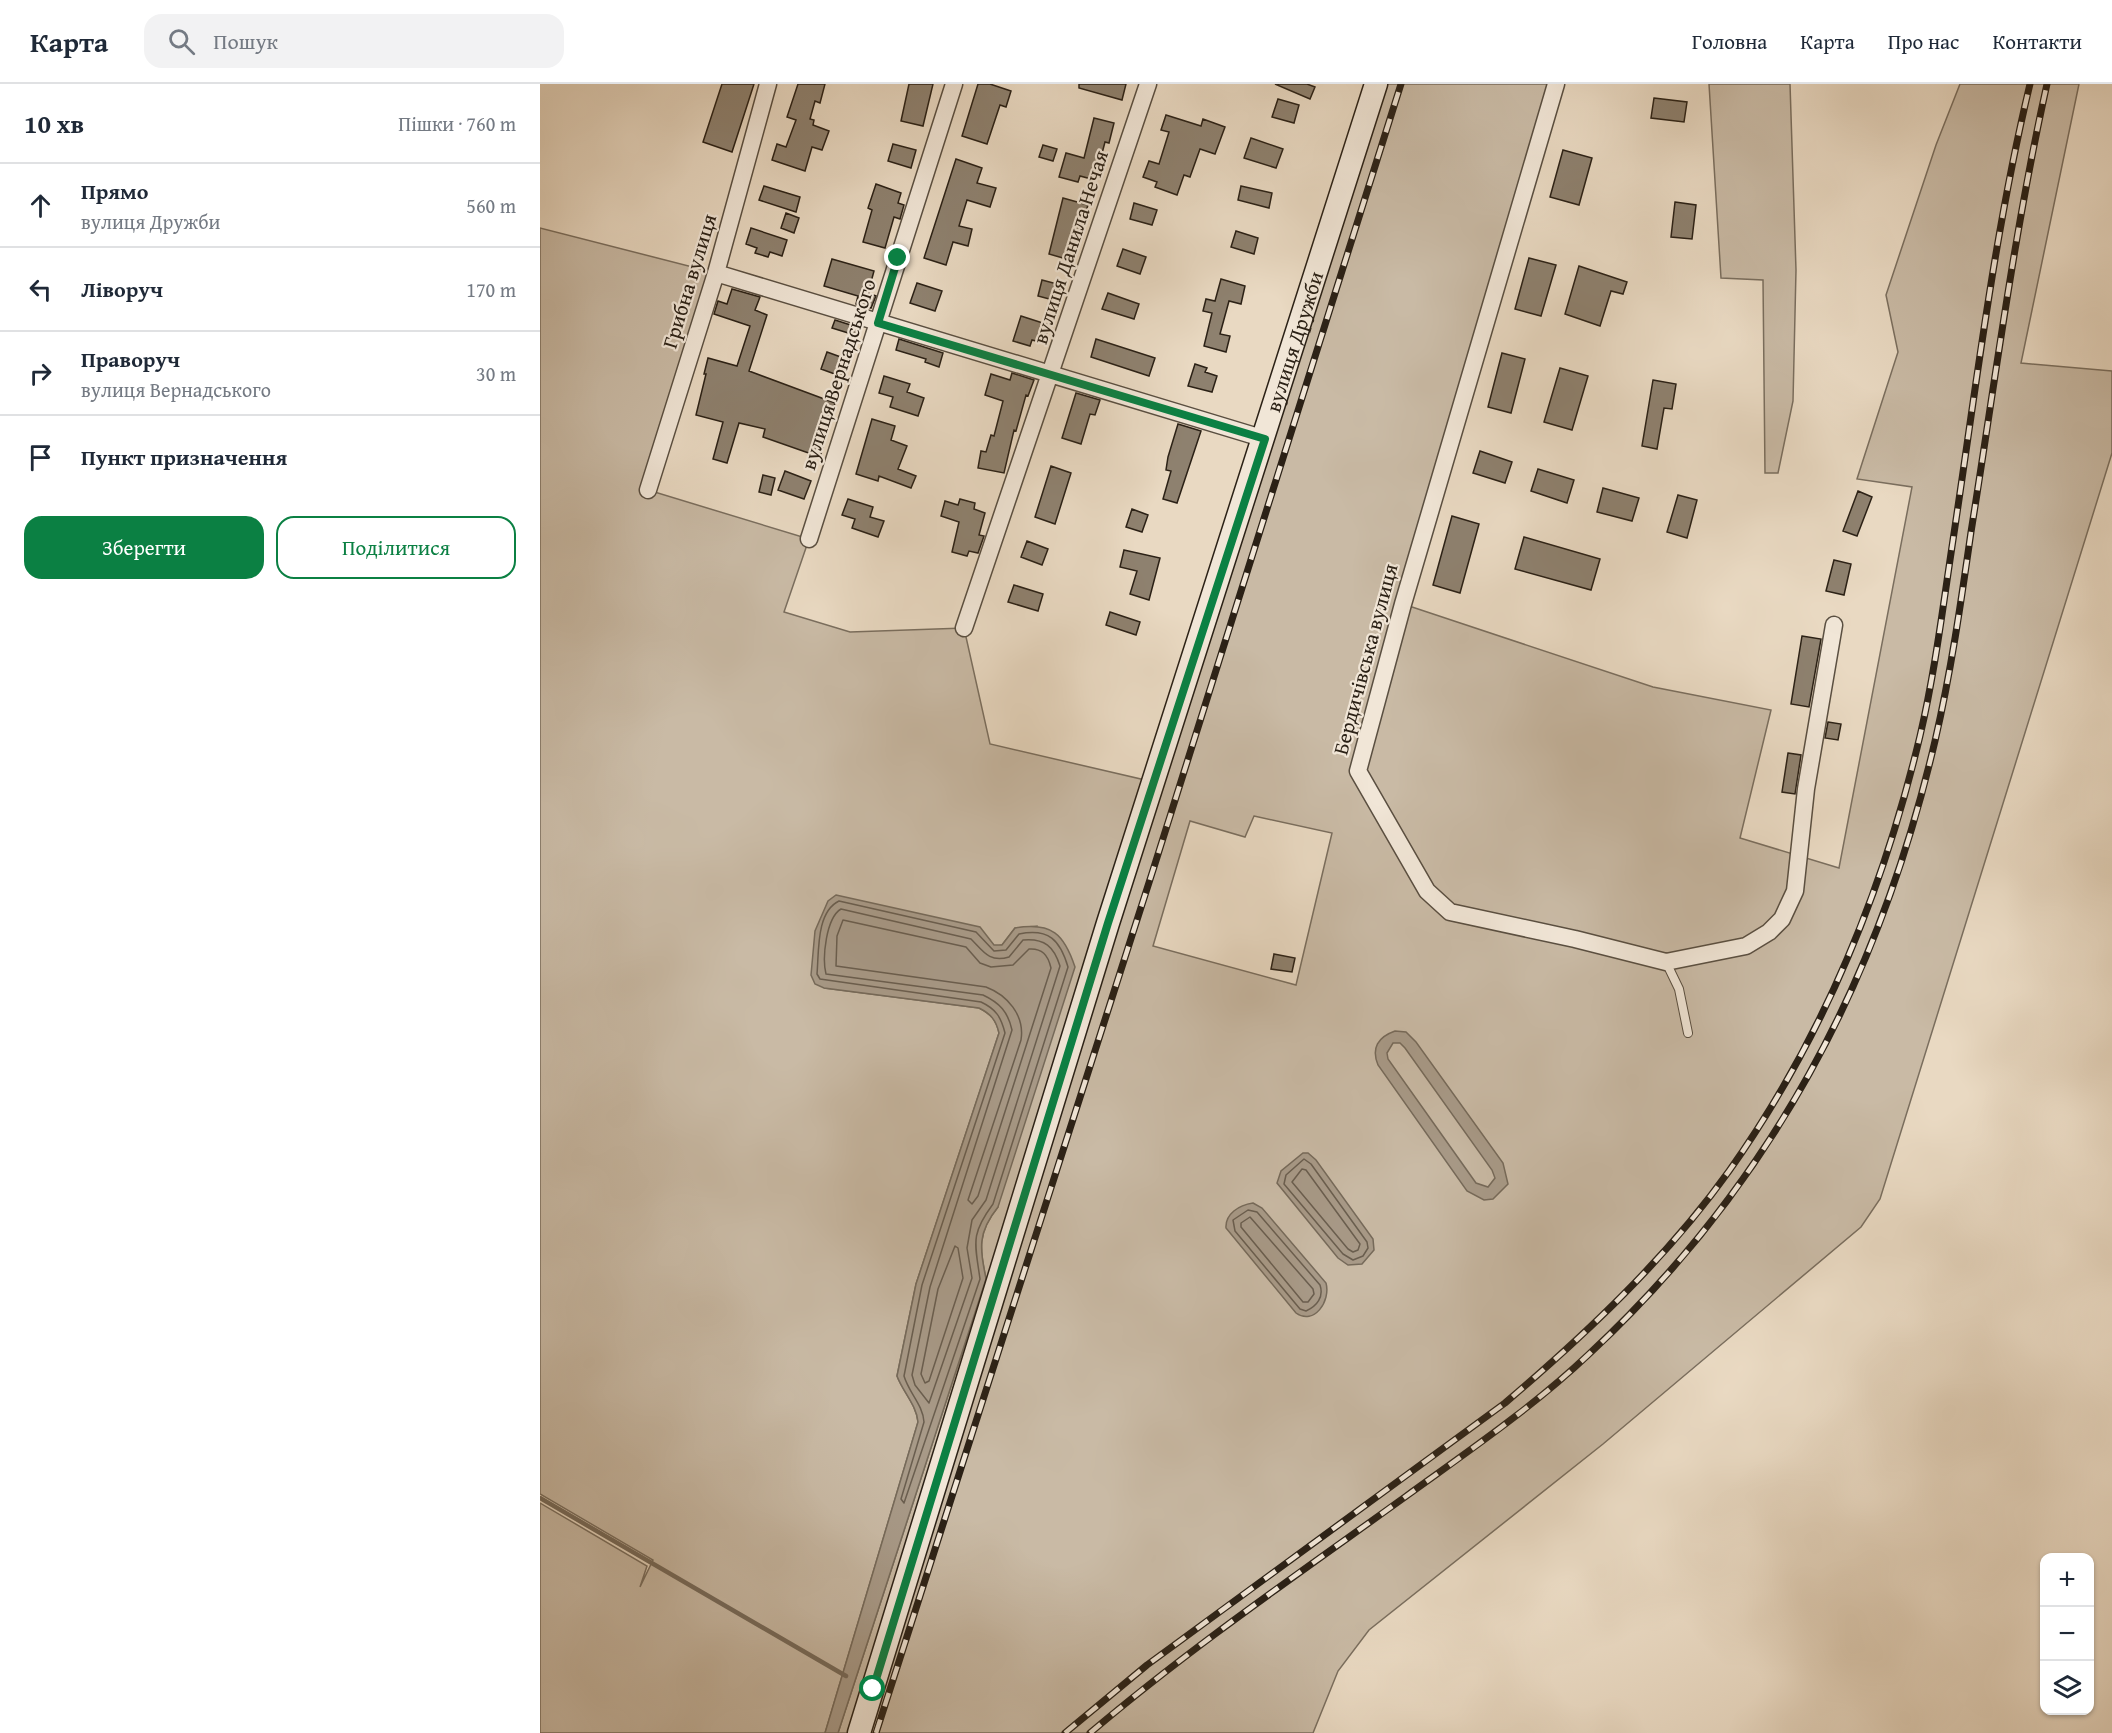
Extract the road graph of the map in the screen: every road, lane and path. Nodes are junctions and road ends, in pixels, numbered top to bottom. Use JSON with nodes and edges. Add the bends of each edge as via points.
{"nodes":[{"id":1,"x":768,"y":84,"type":"edge"},
{"id":2,"x":954,"y":84,"type":"edge"},
{"id":3,"x":1148,"y":84,"type":"edge"},
{"id":4,"x":1376,"y":84,"type":"edge"},
{"id":5,"x":1556,"y":84,"type":"edge"},
{"id":6,"x":716,"y":273,"type":"junction"},
{"id":7,"x":878,"y":323,"type":"junction"},
{"id":8,"x":1052,"y":374,"type":"junction"},
{"id":9,"x":1265,"y":439,"type":"junction"},
{"id":10,"x":648,"y":490,"type":"dead end"},
{"id":11,"x":809,"y":539,"type":"dead end"},
{"id":12,"x":1834,"y":625,"type":"dead end"},
{"id":13,"x":964,"y":628,"type":"dead end"},
{"id":14,"x":1666,"y":962,"type":"junction"},
{"id":15,"x":1689,"y":1033,"type":"dead end"},
{"id":16,"x":859,"y":1733,"type":"edge"}],
"edges":[{"from":1,"to":6,"type":"street","name":"Грибна вулиця"},
{"from":2,"to":7,"type":"street","name":"вулиця Вернадського"},
{"from":3,"to":8,"type":"street","name":"вулиця Данила Нечая"},
{"from":4,"to":9,"type":"street","name":"вулиця Дружби"},
{"from":5,"to":14,"type":"street","name":"Бердичівська вулиця","via":[[1402,604],[1358,771],[1427,891],[1450,912]]},
{"from":6,"to":7,"type":"street"},
{"from":6,"to":10,"type":"street","name":"Грибна вулиця"},
{"from":7,"to":8,"type":"street"},
{"from":7,"to":11,"type":"street","name":"вулиця Вернадського"},
{"from":8,"to":9,"type":"street"},
{"from":8,"to":13,"type":"street","name":"вулиця Данила Нечая"},
{"from":9,"to":16,"type":"street","name":"вулиця Дружби","via":[[1108,923]]},
{"from":12,"to":14,"type":"street","name":"Бердичівська вулиця","via":[[1806,789],[1795,891],[1782,919],[1746,946]]},
{"from":14,"to":15,"type":"lane","via":[[1679,989]]}]}
